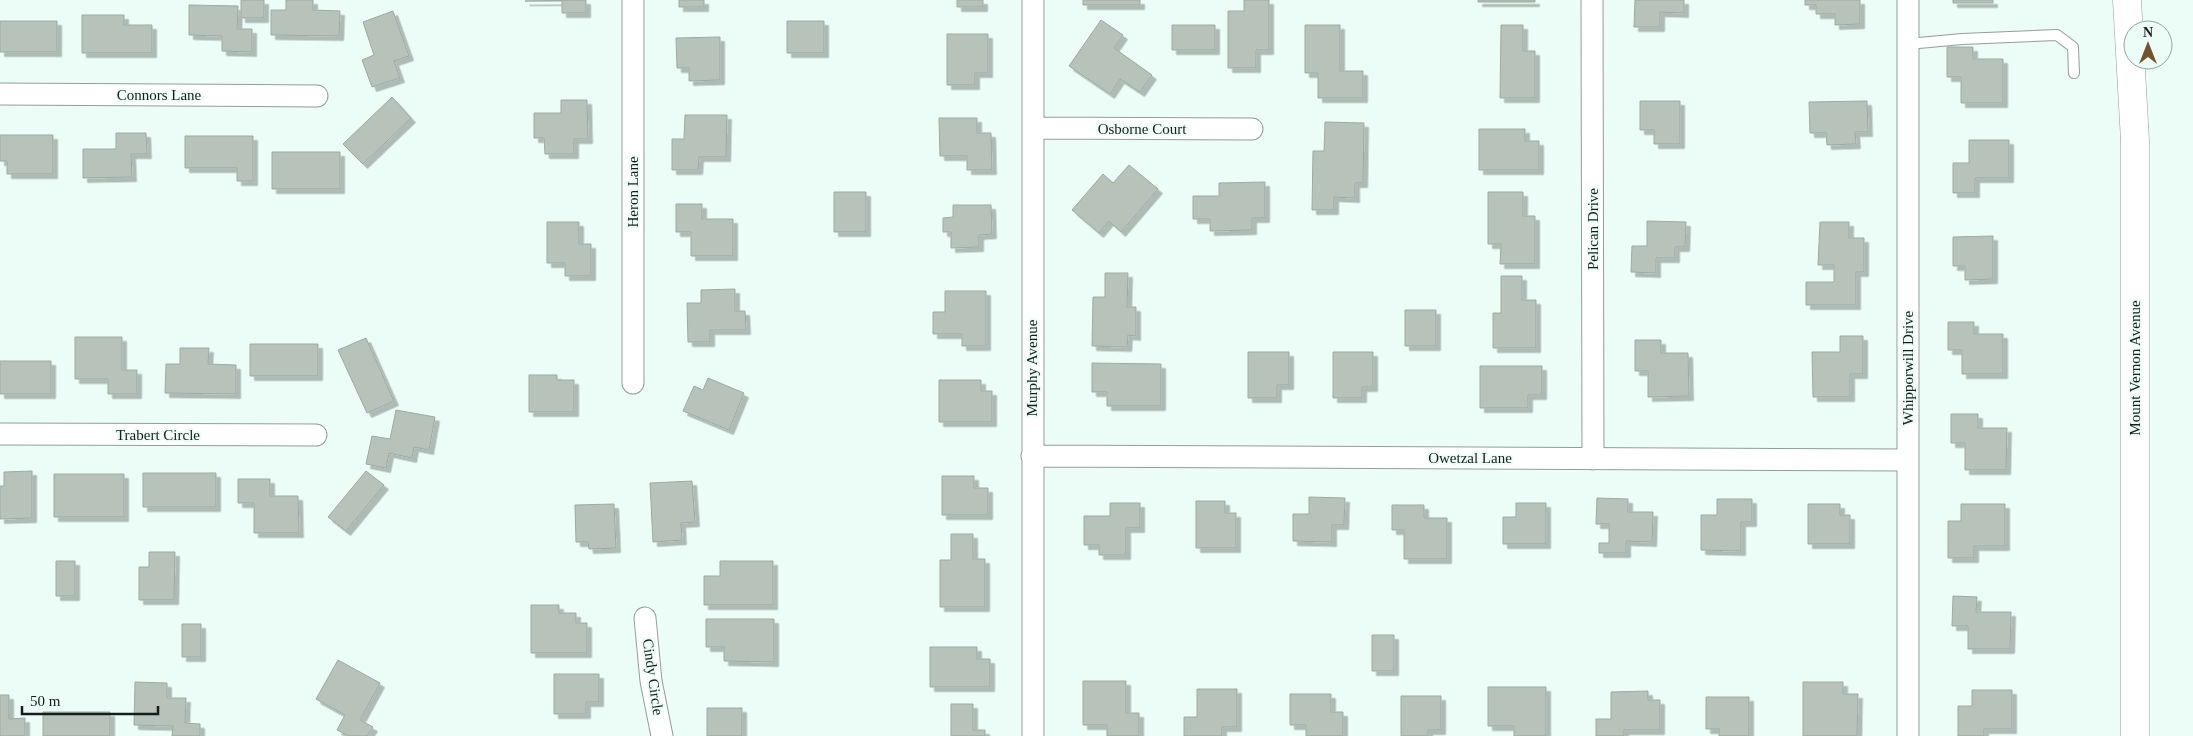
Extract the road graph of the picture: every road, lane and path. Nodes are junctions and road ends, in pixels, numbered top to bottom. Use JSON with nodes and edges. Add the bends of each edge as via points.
{"nodes":[{"id":1,"x":633,"y":0,"type":"edge"},
{"id":2,"x":1033,"y":0,"type":"edge"},
{"id":3,"x":1592,"y":0,"type":"edge"},
{"id":4,"x":1908,"y":0,"type":"edge"},
{"id":5,"x":2127,"y":0,"type":"edge"},
{"id":6,"x":1908,"y":44,"type":"junction"},
{"id":7,"x":2074,"y":73,"type":"dead end"},
{"id":8,"x":0,"y":94,"type":"edge"},
{"id":9,"x":317,"y":96,"type":"dead end"},
{"id":10,"x":1033,"y":128,"type":"junction"},
{"id":11,"x":1252,"y":129,"type":"dead end"},
{"id":12,"x":633,"y":383,"type":"dead end"},
{"id":13,"x":0,"y":434,"type":"edge"},
{"id":14,"x":316,"y":435,"type":"dead end"},
{"id":15,"x":1032,"y":456,"type":"junction"},
{"id":16,"x":1593,"y":459,"type":"junction"},
{"id":17,"x":1908,"y":460,"type":"junction"},
{"id":18,"x":645,"y":618,"type":"dead end"},
{"id":19,"x":662,"y":736,"type":"edge"},
{"id":20,"x":1033,"y":736,"type":"edge"},
{"id":21,"x":1908,"y":736,"type":"edge"},
{"id":22,"x":2134,"y":736,"type":"edge"}],
"edges":[{"from":1,"to":12,"type":"street","name":"Heron Lane"},
{"from":2,"to":10,"type":"street","name":"Murphy Avenue"},
{"from":3,"to":16,"type":"street","name":"Pelican Drive"},
{"from":4,"to":6,"type":"street","name":"Whipporwill Drive"},
{"from":5,"to":22,"type":"main road","name":"Mount Vernon Avenue","via":[[2134,141]]},
{"from":6,"to":7,"type":"lane","via":[[2057,35],[2073,47]]},
{"from":6,"to":17,"type":"street","name":"Whipporwill Drive"},
{"from":8,"to":9,"type":"street","name":"Connors Lane"},
{"from":10,"to":11,"type":"street","name":"Osborne Court"},
{"from":10,"to":15,"type":"street","name":"Murphy Avenue"},
{"from":13,"to":14,"type":"street","name":"Trabert Circle"},
{"from":15,"to":16,"type":"street","name":"Owetzal Lane"},
{"from":15,"to":20,"type":"street","name":"Murphy Avenue"},
{"from":16,"to":17,"type":"street","name":"Owetzal Lane"},
{"from":17,"to":21,"type":"street","name":"Whipporwill Drive"},
{"from":18,"to":19,"type":"street","name":"Cindy Circle","via":[[651,681]]}]}
